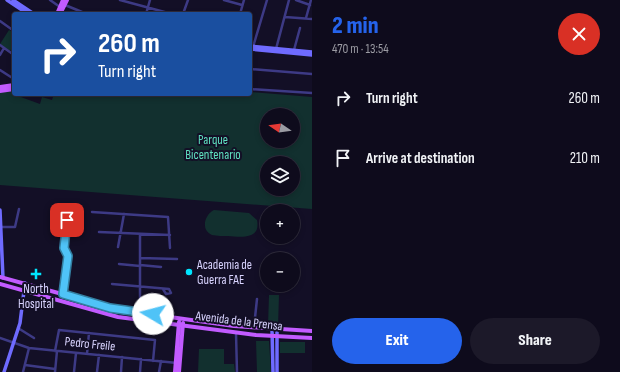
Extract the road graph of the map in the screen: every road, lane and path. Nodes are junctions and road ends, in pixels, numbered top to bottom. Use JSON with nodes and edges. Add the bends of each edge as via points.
{"nodes":[{"id":1,"x":7,"y":0,"type":"edge"},
{"id":2,"x":13,"y":0,"type":"edge"},
{"id":3,"x":50,"y":0,"type":"edge"},
{"id":4,"x":67,"y":0,"type":"edge"},
{"id":5,"x":120,"y":0,"type":"edge"},
{"id":6,"x":150,"y":0,"type":"edge"},
{"id":7,"x":188,"y":0,"type":"edge"},
{"id":8,"x":224,"y":0,"type":"edge"},
{"id":9,"x":244,"y":0,"type":"edge"},
{"id":10,"x":267,"y":0,"type":"edge"},
{"id":11,"x":289,"y":0,"type":"edge"},
{"id":12,"x":296,"y":0,"type":"edge"},
{"id":13,"x":311,"y":0,"type":"edge"},
{"id":14,"x":64,"y":2,"type":"edge"},
{"id":15,"x":310,"y":4,"type":"junction"},
{"id":16,"x":242,"y":5,"type":"junction"},
{"id":17,"x":60,"y":7,"type":"junction"},
{"id":18,"x":148,"y":9,"type":"junction"},
{"id":19,"x":24,"y":12,"type":"edge"},
{"id":20,"x":31,"y":12,"type":"edge"},
{"id":21,"x":58,"y":12,"type":"edge"},
{"id":22,"x":61,"y":12,"type":"edge"},
{"id":23,"x":82,"y":12,"type":"dead end"},
{"id":24,"x":147,"y":12,"type":"edge"},
{"id":25,"x":162,"y":12,"type":"edge"},
{"id":26,"x":184,"y":12,"type":"edge"},
{"id":27,"x":240,"y":12,"type":"edge"},
{"id":28,"x":285,"y":17,"type":"junction"},
{"id":29,"x":306,"y":18,"type":"junction"},
{"id":30,"x":312,"y":19,"type":"edge"},
{"id":31,"x":0,"y":21,"type":"edge"},
{"id":32,"x":300,"y":28,"type":"dead end"},
{"id":33,"x":12,"y":30,"type":"edge"},
{"id":34,"x":0,"y":45,"type":"edge"},
{"id":35,"x":252,"y":45,"type":"edge"},
{"id":36,"x":4,"y":48,"type":"junction"},
{"id":37,"x":252,"y":48,"type":"edge"},
{"id":38,"x":252,"y":48,"type":"edge"},
{"id":39,"x":276,"y":49,"type":"junction"},
{"id":40,"x":294,"y":50,"type":"junction"},
{"id":41,"x":312,"y":52,"type":"edge"},
{"id":42,"x":12,"y":54,"type":"edge"},
{"id":43,"x":0,"y":55,"type":"edge"},
{"id":44,"x":252,"y":69,"type":"edge"},
{"id":45,"x":0,"y":70,"type":"edge"},
{"id":46,"x":312,"y":74,"type":"edge"},
{"id":47,"x":12,"y":78,"type":"edge"},
{"id":48,"x":12,"y":85,"type":"edge"},
{"id":49,"x":0,"y":87,"type":"edge"},
{"id":50,"x":12,"y":89,"type":"edge"},
{"id":51,"x":252,"y":89,"type":"edge"},
{"id":52,"x":0,"y":91,"type":"edge"},
{"id":53,"x":312,"y":93,"type":"edge"},
{"id":54,"x":19,"y":209,"type":"dead end"},
{"id":55,"x":0,"y":210,"type":"edge"},
{"id":56,"x":92,"y":212,"type":"dead end"},
{"id":57,"x":124,"y":214,"type":"junction"},
{"id":58,"x":67,"y":220,"type":"dead end"},
{"id":59,"x":1,"y":226,"type":"edge"},
{"id":60,"x":99,"y":232,"type":"dead end"},
{"id":61,"x":120,"y":233,"type":"junction"},
{"id":62,"x":140,"y":234,"type":"junction"},
{"id":63,"x":170,"y":235,"type":"junction"},
{"id":64,"x":118,"y":247,"type":"dead end"},
{"id":65,"x":170,"y":248,"type":"dead end"},
{"id":66,"x":140,"y":258,"type":"junction"},
{"id":67,"x":177,"y":259,"type":"dead end"},
{"id":68,"x":119,"y":264,"type":"dead end"},
{"id":69,"x":140,"y":266,"type":"junction"},
{"id":70,"x":161,"y":267,"type":"dead end"},
{"id":71,"x":1,"y":277,"type":"edge"},
{"id":72,"x":25,"y":283,"type":"junction"},
{"id":73,"x":0,"y":284,"type":"edge"},
{"id":74,"x":112,"y":284,"type":"dead end"},
{"id":75,"x":140,"y":287,"type":"junction"},
{"id":76,"x":163,"y":289,"type":"dead end"},
{"id":77,"x":24,"y":290,"type":"junction"},
{"id":78,"x":63,"y":294,"type":"junction"},
{"id":79,"x":257,"y":299,"type":"dead end"},
{"id":80,"x":140,"y":312,"type":"junction"},
{"id":81,"x":181,"y":318,"type":"junction"},
{"id":82,"x":181,"y":324,"type":"junction"},
{"id":83,"x":254,"y":327,"type":"junction"},
{"id":84,"x":18,"y":328,"type":"junction"},
{"id":85,"x":274,"y":329,"type":"junction"},
{"id":86,"x":312,"y":331,"type":"edge"},
{"id":87,"x":236,"y":332,"type":"junction"},
{"id":88,"x":89,"y":333,"type":"junction"},
{"id":89,"x":274,"y":337,"type":"junction"},
{"id":90,"x":0,"y":338,"type":"edge"},
{"id":91,"x":34,"y":338,"type":"dead end"},
{"id":92,"x":312,"y":338,"type":"edge"},
{"id":93,"x":13,"y":344,"type":"junction"},
{"id":94,"x":29,"y":348,"type":"junction"},
{"id":95,"x":56,"y":351,"type":"junction"},
{"id":96,"x":76,"y":353,"type":"junction"},
{"id":97,"x":87,"y":354,"type":"junction"},
{"id":98,"x":99,"y":355,"type":"junction"},
{"id":99,"x":122,"y":357,"type":"junction"},
{"id":100,"x":141,"y":359,"type":"junction"},
{"id":101,"x":153,"y":361,"type":"junction"},
{"id":102,"x":160,"y":361,"type":"junction"},
{"id":103,"x":178,"y":363,"type":"junction"},
{"id":104,"x":25,"y":366,"type":"junction"},
{"id":105,"x":55,"y":371,"type":"edge"},
{"id":106,"x":4,"y":372,"type":"edge"},
{"id":107,"x":23,"y":372,"type":"edge"},
{"id":108,"x":74,"y":372,"type":"edge"},
{"id":109,"x":97,"y":372,"type":"edge"},
{"id":110,"x":121,"y":372,"type":"edge"},
{"id":111,"x":140,"y":372,"type":"edge"},
{"id":112,"x":160,"y":372,"type":"edge"},
{"id":113,"x":175,"y":372,"type":"edge"},
{"id":114,"x":179,"y":372,"type":"edge"},
{"id":115,"x":237,"y":372,"type":"edge"},
{"id":116,"x":273,"y":372,"type":"edge"},
{"id":117,"x":277,"y":372,"type":"edge"}],
"edges":[{"from":1,"to":19,"type":"main road"},
{"from":2,"to":20,"type":"main road"},
{"from":3,"to":17,"type":"street"},
{"from":4,"to":14,"type":"main road"},
{"from":5,"to":18,"type":"street"},
{"from":6,"to":18,"type":"street"},
{"from":7,"to":26,"type":"street"},
{"from":8,"to":16,"type":"street"},
{"from":9,"to":16,"type":"street"},
{"from":10,"to":35,"type":"street"},
{"from":11,"to":28,"type":"street"},
{"from":12,"to":15,"type":"street"},
{"from":13,"to":15,"type":"street"},
{"from":14,"to":17,"type":"main road"},
{"from":14,"to":22,"type":"main road"},
{"from":14,"to":23,"type":"street"},
{"from":15,"to":29,"type":"street"},
{"from":16,"to":27,"type":"street"},
{"from":17,"to":21,"type":"main road"},
{"from":18,"to":24,"type":"street"},
{"from":18,"to":25,"type":"street"},
{"from":28,"to":29,"type":"street"},
{"from":28,"to":39,"type":"street"},
{"from":29,"to":30,"type":"street"},
{"from":31,"to":33,"type":"street"},
{"from":32,"to":40,"type":"street"},
{"from":34,"to":36,"type":"street"},
{"from":36,"to":42,"type":"street"},
{"from":36,"to":43,"type":"street"},
{"from":37,"to":39,"type":"main road"},
{"from":38,"to":41,"type":"main road"},
{"from":39,"to":40,"type":"main road"},
{"from":40,"to":41,"type":"main road"},
{"from":44,"to":46,"type":"street"},
{"from":45,"to":47,"type":"street"},
{"from":48,"to":49,"type":"main road"},
{"from":50,"to":52,"type":"main road"},
{"from":51,"to":53,"type":"street"},
{"from":54,"to":59,"type":"street","via":[[15,226]]},
{"from":55,"to":59,"type":"main road"},
{"from":56,"to":57,"type":"street"},
{"from":57,"to":61,"type":"street"},
{"from":57,"to":63,"type":"street","via":[[168,217]]},
{"from":58,"to":78,"type":"street","via":[[64,248],[68,256]]},
{"from":59,"to":71,"type":"main road"},
{"from":60,"to":61,"type":"street"},
{"from":61,"to":62,"type":"street"},
{"from":61,"to":64,"type":"street"},
{"from":62,"to":63,"type":"street"},
{"from":62,"to":66,"type":"street"},
{"from":63,"to":65,"type":"street"},
{"from":66,"to":67,"type":"street"},
{"from":66,"to":69,"type":"street"},
{"from":68,"to":69,"type":"street"},
{"from":69,"to":70,"type":"street"},
{"from":69,"to":75,"type":"street"},
{"from":71,"to":72,"type":"main road","name":"Avenida de la Prensa"},
{"from":72,"to":77,"type":"main road"},
{"from":72,"to":78,"type":"main road","name":"Avenida de la Prensa"},
{"from":73,"to":77,"type":"main road","name":"Avenida de la Prensa"},
{"from":74,"to":75,"type":"street"},
{"from":75,"to":76,"type":"street"},
{"from":75,"to":80,"type":"street"},
{"from":77,"to":82,"type":"main road","name":"Avenida de la Prensa","via":[[118,317]]},
{"from":77,"to":84,"type":"main road"},
{"from":78,"to":80,"type":"main road","name":"Avenida de la Prensa","via":[[110,308]]},
{"from":79,"to":83,"type":"street"},
{"from":80,"to":81,"type":"main road","name":"Avenida de la Prensa"},
{"from":81,"to":82,"type":"main road"},
{"from":81,"to":83,"type":"main road","name":"Avenida de la Prensa"},
{"from":82,"to":87,"type":"main road","name":"Avenida de la Prensa"},
{"from":82,"to":103,"type":"main road"},
{"from":83,"to":85,"type":"main road","name":"Avenida de la Prensa"},
{"from":84,"to":91,"type":"street"},
{"from":84,"to":93,"type":"main road"},
{"from":85,"to":86,"type":"main road","name":"Avenida de la Prensa"},
{"from":85,"to":89,"type":"main road"},
{"from":87,"to":89,"type":"main road","name":"Avenida de la Prensa"},
{"from":87,"to":115,"type":"street"},
{"from":88,"to":95,"type":"street","via":[[58,331]]},
{"from":88,"to":97,"type":"street"},
{"from":88,"to":101,"type":"street","via":[[155,340]]},
{"from":89,"to":92,"type":"main road","name":"Avenida de la Prensa"},
{"from":89,"to":116,"type":"main road"},
{"from":89,"to":117,"type":"main road"},
{"from":90,"to":93,"type":"street","name":"Pedro Freile"},
{"from":93,"to":94,"type":"street","name":"Pedro Freile"},
{"from":93,"to":106,"type":"main road"},
{"from":94,"to":95,"type":"street","name":"Pedro Freile"},
{"from":94,"to":104,"type":"street"},
{"from":95,"to":96,"type":"street","name":"Pedro Freile"},
{"from":95,"to":105,"type":"street"},
{"from":96,"to":97,"type":"street","name":"Pedro Freile"},
{"from":96,"to":108,"type":"street"},
{"from":97,"to":98,"type":"street","name":"Pedro Freile"},
{"from":98,"to":99,"type":"street","name":"Pedro Freile"},
{"from":98,"to":109,"type":"street"},
{"from":99,"to":100,"type":"street","name":"Pedro Freile"},
{"from":99,"to":110,"type":"street"},
{"from":100,"to":101,"type":"street","name":"Pedro Freile"},
{"from":100,"to":111,"type":"street"},
{"from":101,"to":102,"type":"street","name":"Pedro Freile"},
{"from":102,"to":103,"type":"street","name":"Pedro Freile"},
{"from":102,"to":112,"type":"street"},
{"from":103,"to":113,"type":"main road"},
{"from":103,"to":114,"type":"main road"},
{"from":104,"to":105,"type":"street"},
{"from":104,"to":107,"type":"street"}]}
